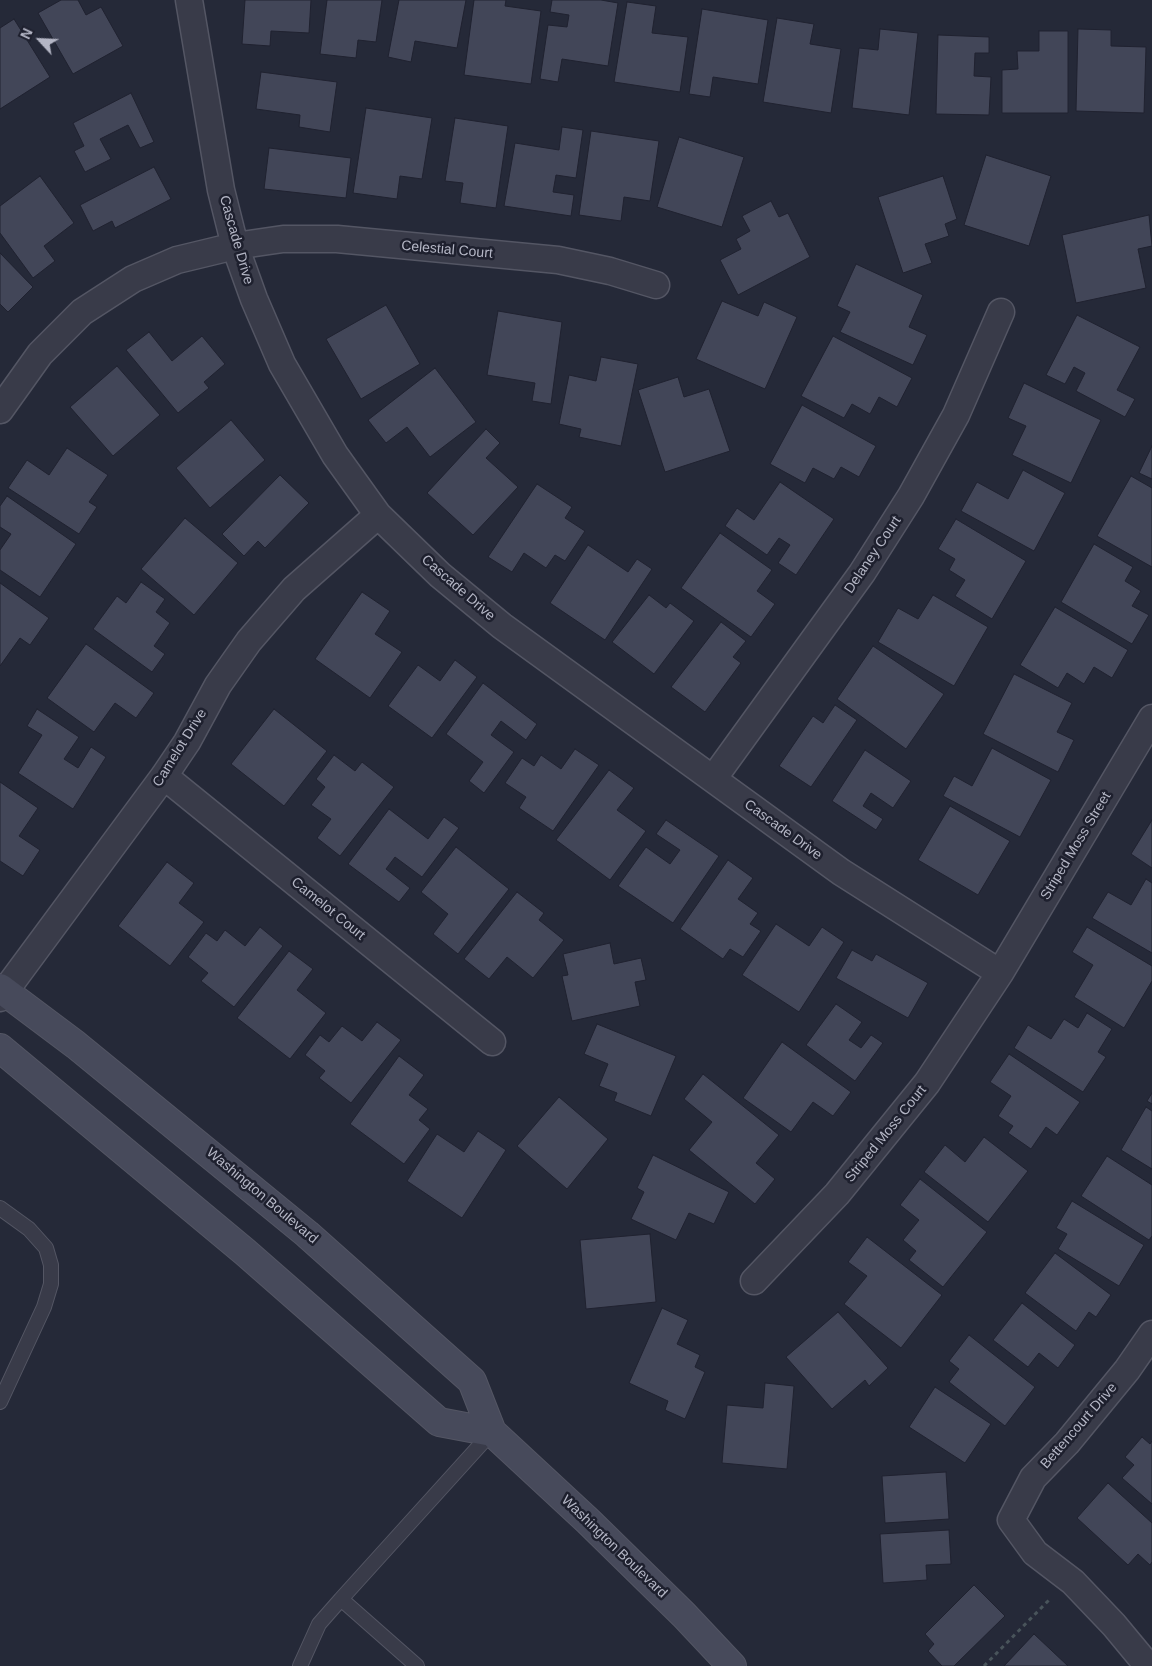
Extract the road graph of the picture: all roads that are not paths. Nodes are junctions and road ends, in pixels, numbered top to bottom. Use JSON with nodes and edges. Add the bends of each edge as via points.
{"nodes":[{"id":1,"x":189,"y":0,"type":"edge"},
{"id":2,"x":235,"y":246,"type":"junction"},
{"id":3,"x":656,"y":285,"type":"dead end"},
{"id":4,"x":1001,"y":312,"type":"dead end"},
{"id":5,"x":0,"y":410,"type":"edge"},
{"id":6,"x":378,"y":515,"type":"junction"},
{"id":7,"x":1152,"y":718,"type":"edge"},
{"id":8,"x":164,"y":776,"type":"junction"},
{"id":9,"x":713,"y":779,"type":"junction"},
{"id":10,"x":1000,"y":973,"type":"junction"},
{"id":11,"x":2,"y":993,"type":"edge"},
{"id":12,"x":492,"y":1042,"type":"dead end"},
{"id":13,"x":0,"y":1048,"type":"edge"},
{"id":14,"x":0,"y":1208,"type":"edge"},
{"id":15,"x":754,"y":1281,"type":"dead end"},
{"id":16,"x":1152,"y":1334,"type":"edge"},
{"id":17,"x":0,"y":1402,"type":"edge"},
{"id":18,"x":492,"y":1432,"type":"junction"},
{"id":19,"x":341,"y":1599,"type":"junction"},
{"id":20,"x":300,"y":1666,"type":"edge"},
{"id":21,"x":417,"y":1666,"type":"edge"},
{"id":22,"x":732,"y":1666,"type":"edge"},
{"id":23,"x":1148,"y":1666,"type":"edge"}],
"edges":[{"from":1,"to":2,"type":"street","name":"Cascade Drive","via":[[221,190]]},
{"from":2,"to":3,"type":"street","name":"Celestial Court","via":[[284,239],[337,240],[529,257],[610,271]]},
{"from":2,"to":5,"type":"street","name":"Celestial Court","via":[[177,260],[133,279],[82,312],[40,354]]},
{"from":2,"to":6,"type":"street","name":"Cascade Drive","via":[[282,364],[335,455]]},
{"from":4,"to":9,"type":"street","name":"Delaney Court","via":[[956,414],[911,496],[862,573]]},
{"from":6,"to":8,"type":"street","name":"Camelot Drive","via":[[294,589],[249,641],[218,685]]},
{"from":6,"to":9,"type":"street","name":"Cascade Drive","via":[[440,575],[502,626]]},
{"from":7,"to":10,"type":"street","name":"Striped Moss Street"},
{"from":8,"to":11,"type":"street","name":"Camelot Drive"},
{"from":8,"to":12,"type":"street","name":"Camelot Court"},
{"from":9,"to":10,"type":"street","name":"Cascade Drive","via":[[841,872]]},
{"from":10,"to":15,"type":"street","name":"Striped Moss Court","via":[[921,1090],[837,1194]]},
{"from":11,"to":18,"type":"main road","name":"Washington Boulevard","via":[[76,1044],[332,1255],[472,1382]]},
{"from":13,"to":18,"type":"main road","via":[[215,1226],[438,1422]]},
{"from":14,"to":17,"type":"lane","via":[[29,1229],[46,1248],[52,1284]]},
{"from":16,"to":23,"type":"street","name":"Bettencourt Drive","via":[[1067,1443],[1033,1478],[1011,1520],[1035,1553],[1070,1580]]},
{"from":18,"to":19,"type":"lane"},
{"from":18,"to":22,"type":"main road","name":"Washington Boulevard","via":[[595,1528]]},
{"from":19,"to":20,"type":"lane","via":[[319,1624]]},
{"from":19,"to":21,"type":"lane"}]}
